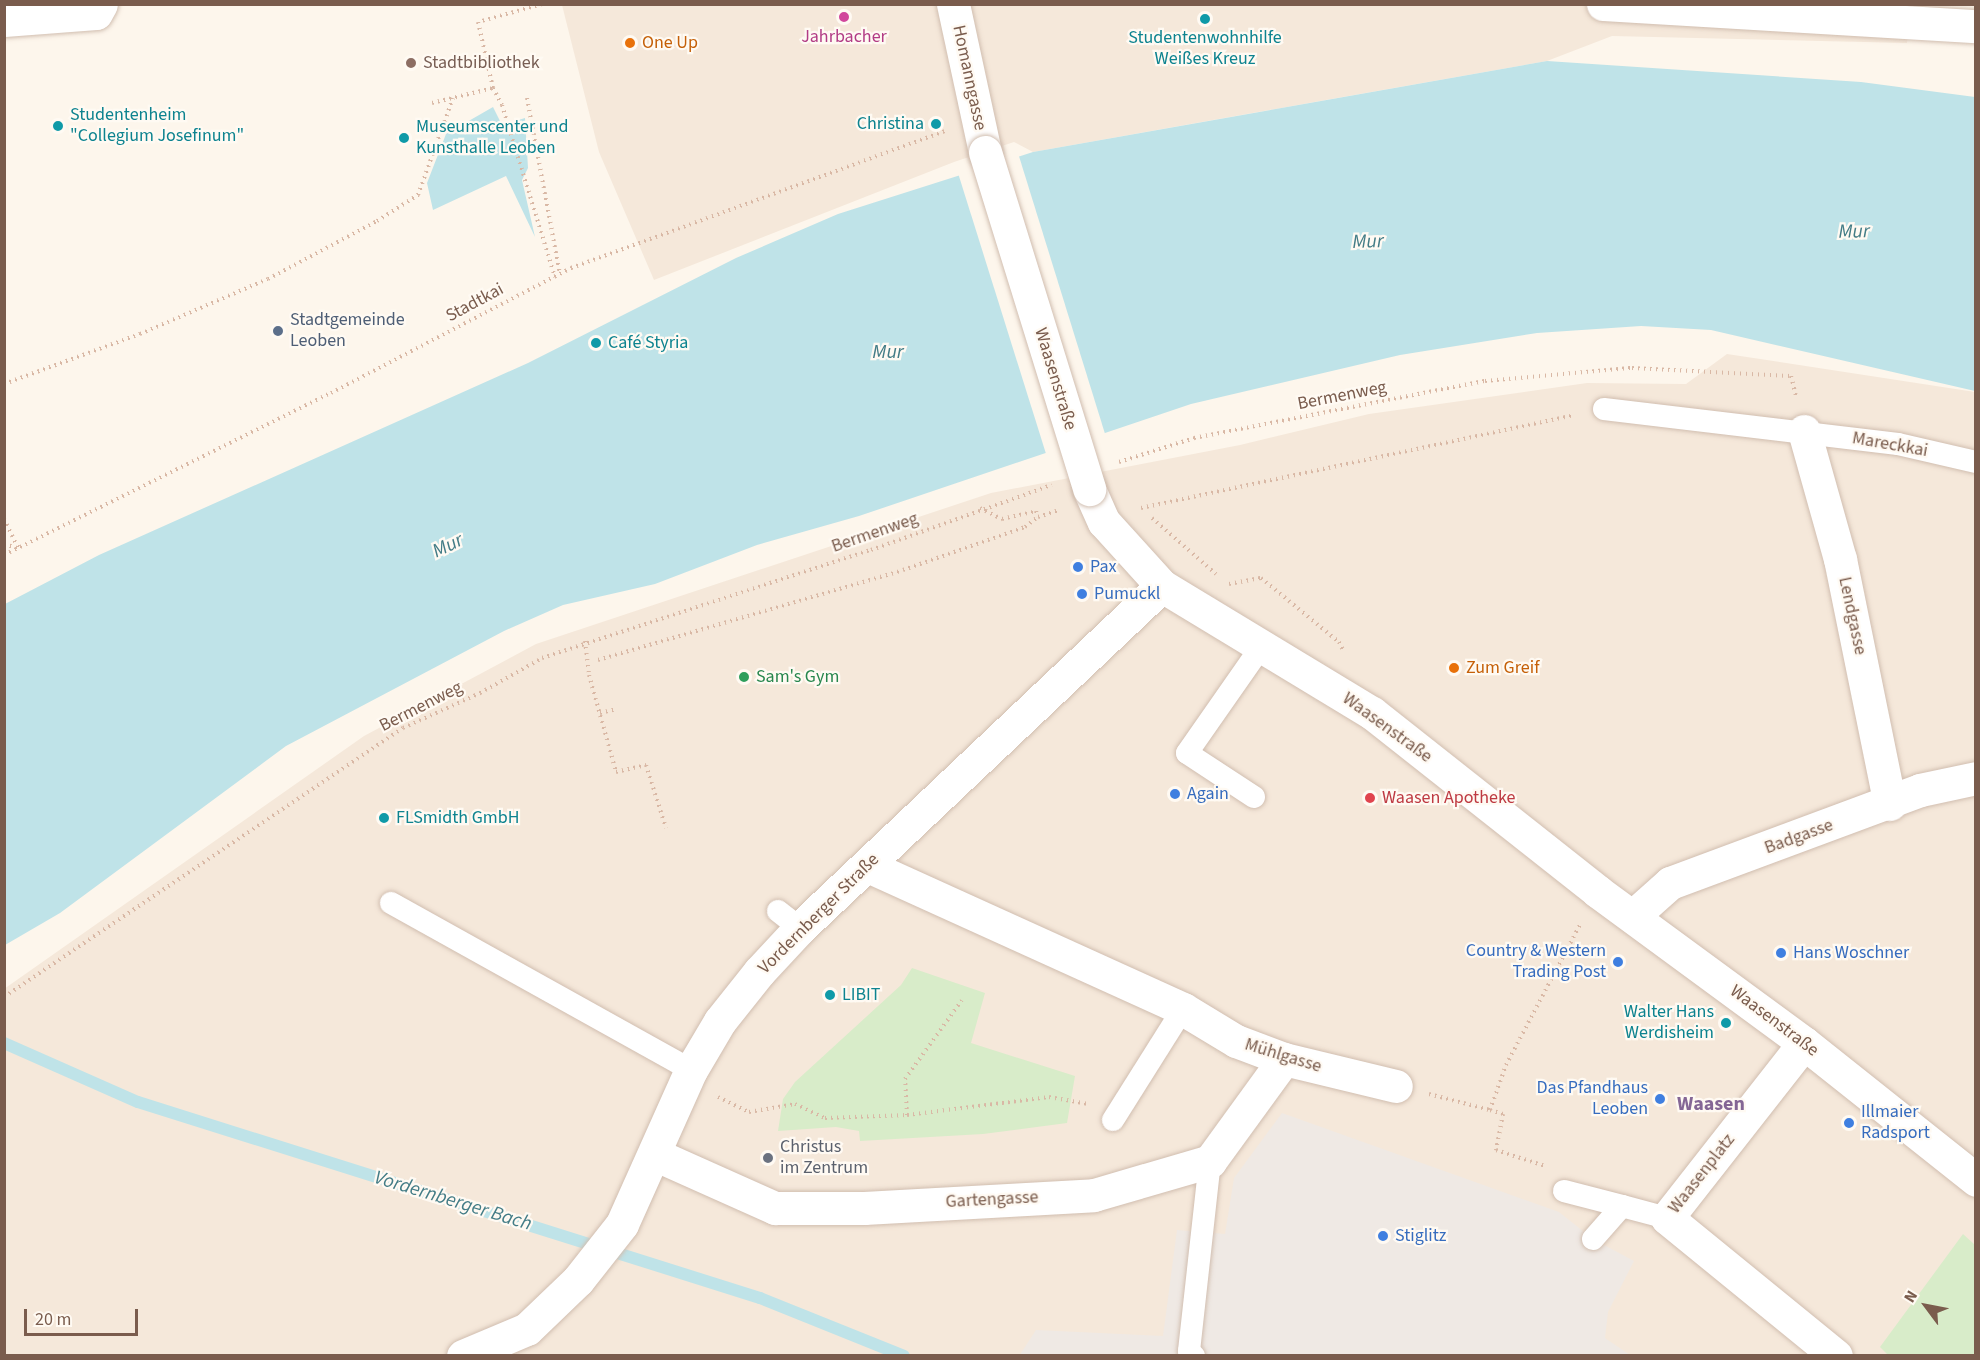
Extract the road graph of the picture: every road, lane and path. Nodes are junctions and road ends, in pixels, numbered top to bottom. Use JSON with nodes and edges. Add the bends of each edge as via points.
{"nodes":[{"id":1,"x":101,"y":4,"type":"edge"},
{"id":2,"x":542,"y":4,"type":"edge"},
{"id":3,"x":953,"y":4,"type":"edge"},
{"id":4,"x":1603,"y":4,"type":"edge"},
{"id":5,"x":4,"y":20,"type":"edge"},
{"id":6,"x":1976,"y":26,"type":"edge"},
{"id":7,"x":493,"y":88,"type":"junction"},
{"id":8,"x":453,"y":98,"type":"junction"},
{"id":9,"x":527,"y":98,"type":"dead end"},
{"id":10,"x":432,"y":103,"type":"dead end"},
{"id":11,"x":981,"y":137,"type":"junction"},
{"id":12,"x":560,"y":274,"type":"junction"},
{"id":13,"x":555,"y":277,"type":"junction"},
{"id":14,"x":4,"y":384,"type":"edge"},
{"id":15,"x":1604,"y":409,"type":"joint"},
{"id":16,"x":1804,"y":431,"type":"junction"},
{"id":17,"x":1976,"y":462,"type":"edge"},
{"id":18,"x":1115,"y":464,"type":"dead end"},
{"id":19,"x":1074,"y":486,"type":"junction"},
{"id":20,"x":980,"y":508,"type":"junction"},
{"id":21,"x":1139,"y":508,"type":"junction"},
{"id":22,"x":1048,"y":513,"type":"dead end"},
{"id":23,"x":1038,"y":517,"type":"junction"},
{"id":24,"x":4,"y":519,"type":"edge"},
{"id":25,"x":1104,"y":522,"type":"junction"},
{"id":26,"x":4,"y":544,"type":"edge"},
{"id":27,"x":18,"y":548,"type":"junction"},
{"id":28,"x":4,"y":555,"type":"edge"},
{"id":29,"x":1162,"y":586,"type":"junction"},
{"id":30,"x":585,"y":641,"type":"junction"},
{"id":31,"x":1261,"y":647,"type":"junction"},
{"id":32,"x":598,"y":660,"type":"dead end"},
{"id":33,"x":1348,"y":660,"type":"dead end"},
{"id":34,"x":617,"y":709,"type":"dead end"},
{"id":35,"x":600,"y":713,"type":"junction"},
{"id":36,"x":1976,"y":778,"type":"edge"},
{"id":37,"x":1254,"y":797,"type":"dead end"},
{"id":38,"x":1890,"y":804,"type":"junction"},
{"id":39,"x":666,"y":828,"type":"dead end"},
{"id":40,"x":868,"y":866,"type":"junction"},
{"id":41,"x":1598,"y":891,"type":"junction"},
{"id":42,"x":391,"y":903,"type":"dead end"},
{"id":43,"x":1634,"y":916,"type":"junction"},
{"id":44,"x":4,"y":997,"type":"edge"},
{"id":45,"x":962,"y":1000,"type":"dead end"},
{"id":46,"x":1183,"y":1009,"type":"junction"},
{"id":47,"x":1804,"y":1043,"type":"junction"},
{"id":48,"x":1284,"y":1059,"type":"junction"},
{"id":49,"x":688,"y":1075,"type":"junction"},
{"id":50,"x":1396,"y":1086,"type":"joint"},
{"id":51,"x":1490,"y":1110,"type":"junction"},
{"id":52,"x":907,"y":1115,"type":"junction"},
{"id":53,"x":1113,"y":1120,"type":"joint"},
{"id":54,"x":654,"y":1154,"type":"junction"},
{"id":55,"x":1210,"y":1161,"type":"junction"},
{"id":56,"x":1553,"y":1169,"type":"dead end"},
{"id":57,"x":1976,"y":1180,"type":"edge"},
{"id":58,"x":1564,"y":1191,"type":"dead end"},
{"id":59,"x":1622,"y":1206,"type":"junction"},
{"id":60,"x":1667,"y":1218,"type":"junction"},
{"id":61,"x":1593,"y":1239,"type":"dead end"},
{"id":62,"x":463,"y":1356,"type":"edge"},
{"id":63,"x":1194,"y":1356,"type":"edge"},
{"id":64,"x":1836,"y":1356,"type":"edge"}],
"edges":[{"from":1,"to":5,"type":"street","via":[[96,13]]},
{"from":2,"to":7,"type":"path","via":[[478,22]]},
{"from":3,"to":11,"type":"street","name":"Homanngasse"},
{"from":4,"to":6,"type":"street"},
{"from":7,"to":8,"type":"path"},
{"from":7,"to":13,"type":"path","via":[[502,105]]},
{"from":8,"to":10,"type":"path"},
{"from":8,"to":14,"type":"path","via":[[418,195],[268,279],[140,334]]},
{"from":9,"to":12,"type":"path"},
{"from":11,"to":12,"type":"path","name":"Stadtkai","via":[[927,136]]},
{"from":11,"to":19,"type":"street","name":"Waasenstraße","bridge":true},
{"from":12,"to":13,"type":"path","name":"Stadtkai"},
{"from":13,"to":27,"type":"path","name":"Stadtkai"},
{"from":15,"to":16,"type":"lane","name":"Mareckkai"},
{"from":15,"to":21,"type":"path"},
{"from":16,"to":17,"type":"lane","name":"Mareckkai","via":[[1898,444]]},
{"from":16,"to":18,"type":"path","name":"Bermenweg","via":[[1791,376],[1632,368],[1485,381],[1194,438]]},
{"from":16,"to":38,"type":"street","name":"Lendgasse","via":[[1840,558]]},
{"from":19,"to":20,"type":"path","name":"Bermenweg"},
{"from":19,"to":25,"type":"street","name":"Waasenstraße"},
{"from":20,"to":23,"type":"path","via":[[1002,519],[1036,511]]},
{"from":20,"to":30,"type":"path","name":"Bermenweg","via":[[871,550]]},
{"from":21,"to":25,"type":"path"},
{"from":21,"to":33,"type":"path","via":[[1178,536],[1227,584],[1261,578],[1338,642]]},
{"from":22,"to":23,"type":"path"},
{"from":23,"to":32,"type":"path","via":[[1025,527],[903,570]]},
{"from":24,"to":27,"type":"path"},
{"from":25,"to":29,"type":"street","name":"Waasenstraße"},
{"from":26,"to":27,"type":"path"},
{"from":27,"to":28,"type":"path","name":"Stadtkai"},
{"from":29,"to":31,"type":"street","name":"Waasenstraße"},
{"from":29,"to":40,"type":"street","name":"Vordernberger Straße"},
{"from":30,"to":35,"type":"path"},
{"from":30,"to":44,"type":"path","name":"Bermenweg","via":[[542,658],[480,693],[403,728]]},
{"from":31,"to":37,"type":"lane","via":[[1186,753]]},
{"from":31,"to":41,"type":"street","name":"Waasenstraße","via":[[1372,713]]},
{"from":34,"to":35,"type":"path"},
{"from":35,"to":39,"type":"path","via":[[616,772],[646,765]]},
{"from":36,"to":38,"type":"street","name":"Badgasse","via":[[1920,790]]},
{"from":38,"to":43,"type":"street","name":"Badgasse","via":[[1670,883]]},
{"from":40,"to":46,"type":"street","name":"Mühlgasse"},
{"from":40,"to":49,"type":"street","name":"Vordernberger Straße","via":[[789,920]]},
{"from":41,"to":43,"type":"street","name":"Waasenstraße"},
{"from":41,"to":51,"type":"path","via":[[1506,1065]]},
{"from":42,"to":49,"type":"lane"},
{"from":43,"to":47,"type":"street","name":"Waasenstraße"},
{"from":45,"to":52,"type":"path","via":[[905,1078]]},
{"from":46,"to":48,"type":"street","name":"Mühlgasse","via":[[1236,1041]]},
{"from":46,"to":53,"type":"lane"},
{"from":47,"to":57,"type":"street","name":"Waasenstraße"},
{"from":47,"to":60,"type":"street","name":"Waasenplatz"},
{"from":48,"to":50,"type":"street","name":"Mühlgasse"},
{"from":48,"to":55,"type":"street"},
{"from":49,"to":52,"type":"path","via":[[749,1112],[795,1104],[825,1118]]},
{"from":49,"to":54,"type":"street","name":"Vordernberger Straße"},
{"from":50,"to":51,"type":"path"},
{"from":51,"to":56,"type":"path","via":[[1503,1114],[1496,1150]]},
{"from":52,"to":53,"type":"path","via":[[1049,1097],[1082,1100]]},
{"from":54,"to":55,"type":"street","name":"Gartengasse","via":[[775,1208],[864,1208],[1094,1195]]},
{"from":54,"to":62,"type":"street","name":"Vordernberger Straße","via":[[622,1224],[578,1280],[527,1329]]},
{"from":55,"to":63,"type":"lane","via":[[1189,1352]]},
{"from":58,"to":59,"type":"lane"},
{"from":59,"to":60,"type":"lane"},
{"from":59,"to":61,"type":"lane"},
{"from":60,"to":64,"type":"street","name":"Waasenplatz"}]}
